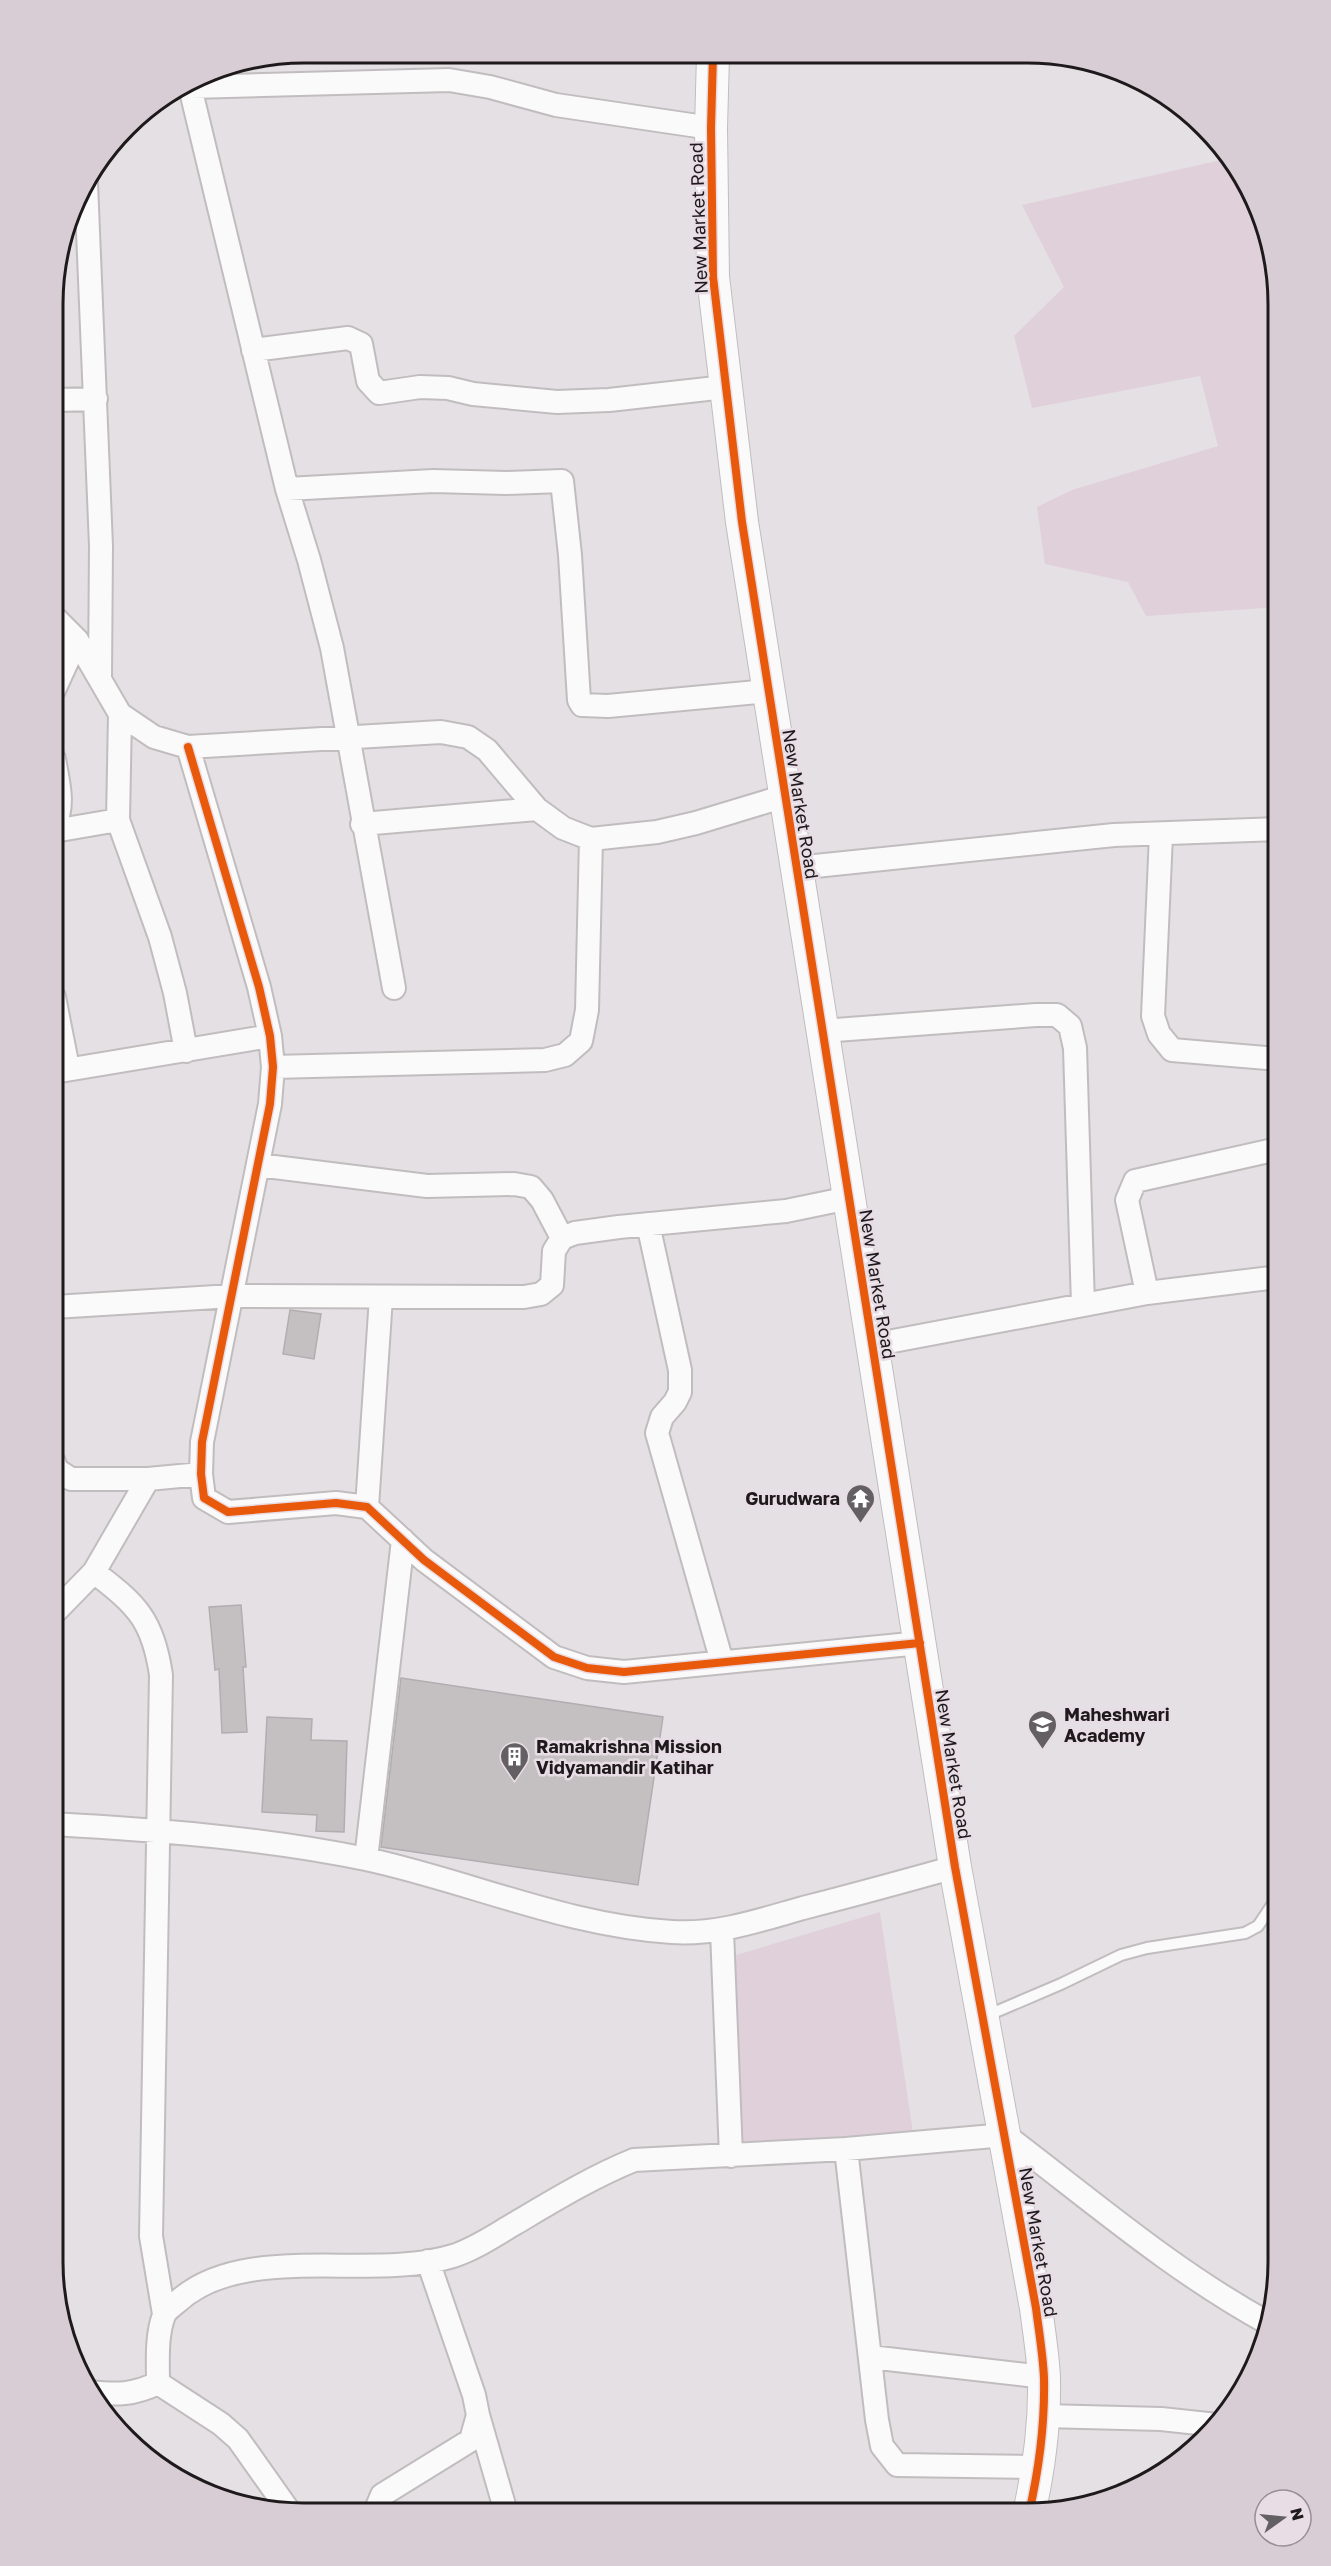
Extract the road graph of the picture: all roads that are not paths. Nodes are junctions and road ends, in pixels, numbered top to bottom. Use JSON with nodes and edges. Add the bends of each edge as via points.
{"nodes":[{"id":1,"x":713,"y":63,"type":"edge"},
{"id":2,"x":204,"y":85,"type":"edge"},
{"id":3,"x":191,"y":91,"type":"edge"},
{"id":4,"x":711,"y":128,"type":"junction"},
{"id":5,"x":87,"y":200,"type":"edge"},
{"id":6,"x":253,"y":350,"type":"junction"},
{"id":7,"x":725,"y":387,"type":"junction"},
{"id":8,"x":96,"y":399,"type":"junction"},
{"id":9,"x":63,"y":400,"type":"edge"},
{"id":10,"x":287,"y":489,"type":"junction"},
{"id":11,"x":63,"y":626,"type":"edge"},
{"id":12,"x":77,"y":640,"type":"junction"},
{"id":13,"x":63,"y":670,"type":"edge"},
{"id":14,"x":100,"y":678,"type":"junction"},
{"id":15,"x":768,"y":691,"type":"junction"},
{"id":16,"x":120,"y":714,"type":"junction"},
{"id":17,"x":349,"y":737,"type":"junction"},
{"id":18,"x":188,"y":747,"type":"junction"},
{"id":19,"x":785,"y":795,"type":"junction"},
{"id":20,"x":537,"y":809,"type":"junction"},
{"id":21,"x":118,"y":820,"type":"junction"},
{"id":22,"x":362,"y":824,"type":"junction"},
{"id":23,"x":63,"y":828,"type":"edge"},
{"id":24,"x":1268,"y":830,"type":"edge"},
{"id":25,"x":1161,"y":835,"type":"junction"},
{"id":26,"x":591,"y":839,"type":"junction"},
{"id":27,"x":796,"y":868,"type":"junction"},
{"id":28,"x":394,"y":988,"type":"dead end"},
{"id":29,"x":822,"y":1031,"type":"junction"},
{"id":30,"x":270,"y":1036,"type":"junction"},
{"id":31,"x":186,"y":1051,"type":"junction"},
{"id":32,"x":1268,"y":1058,"type":"edge"},
{"id":33,"x":273,"y":1067,"type":"junction"},
{"id":34,"x":63,"y":1070,"type":"edge"},
{"id":35,"x":1268,"y":1151,"type":"edge"},
{"id":36,"x":258,"y":1165,"type":"junction"},
{"id":37,"x":849,"y":1198,"type":"junction"},
{"id":38,"x":648,"y":1224,"type":"junction"},
{"id":39,"x":562,"y":1238,"type":"junction"},
{"id":40,"x":1268,"y":1278,"type":"edge"},
{"id":41,"x":1147,"y":1293,"type":"junction"},
{"id":42,"x":232,"y":1296,"type":"junction"},
{"id":43,"x":381,"y":1297,"type":"junction"},
{"id":44,"x":1083,"y":1305,"type":"junction"},
{"id":45,"x":63,"y":1306,"type":"edge"},
{"id":46,"x":872,"y":1345,"type":"junction"},
{"id":47,"x":63,"y":1474,"type":"edge"},
{"id":48,"x":201,"y":1474,"type":"junction"},
{"id":49,"x":148,"y":1479,"type":"junction"},
{"id":50,"x":367,"y":1507,"type":"junction"},
{"id":51,"x":403,"y":1540,"type":"junction"},
{"id":52,"x":94,"y":1572,"type":"junction"},
{"id":53,"x":63,"y":1604,"type":"edge"},
{"id":54,"x":920,"y":1643,"type":"junction"},
{"id":55,"x":722,"y":1662,"type":"junction"},
{"id":56,"x":63,"y":1825,"type":"edge"},
{"id":57,"x":159,"y":1831,"type":"junction"},
{"id":58,"x":366,"y":1859,"type":"junction"},
{"id":59,"x":956,"y":1867,"type":"junction"},
{"id":60,"x":1268,"y":1911,"type":"edge"},
{"id":61,"x":722,"y":1931,"type":"junction"},
{"id":62,"x":983,"y":2018,"type":"junction"},
{"id":63,"x":1005,"y":2135,"type":"junction"},
{"id":64,"x":846,"y":2149,"type":"junction"},
{"id":65,"x":731,"y":2156,"type":"junction"},
{"id":66,"x":428,"y":2261,"type":"junction"},
{"id":67,"x":164,"y":2314,"type":"junction"},
{"id":68,"x":1261,"y":2319,"type":"edge"},
{"id":69,"x":870,"y":2357,"type":"junction"},
{"id":70,"x":1044,"y":2377,"type":"junction"},
{"id":71,"x":158,"y":2383,"type":"junction"},
{"id":72,"x":102,"y":2393,"type":"edge"},
{"id":73,"x":478,"y":2415,"type":"junction"},
{"id":74,"x":1044,"y":2416,"type":"junction"},
{"id":75,"x":1205,"y":2424,"type":"edge"},
{"id":76,"x":1039,"y":2467,"type":"junction"},
{"id":77,"x":282,"y":2502,"type":"edge"},
{"id":78,"x":379,"y":2503,"type":"edge"},
{"id":79,"x":503,"y":2503,"type":"edge"},
{"id":80,"x":1031,"y":2503,"type":"edge"}],
"edges":[{"from":1,"to":4,"type":"street","name":"New Market Road"},
{"from":2,"to":4,"type":"street","via":[[449,80],[556,105]]},
{"from":3,"to":6,"type":"street"},
{"from":4,"to":7,"type":"street","name":"New Market Road","via":[[713,277]]},
{"from":5,"to":8,"type":"street"},
{"from":6,"to":7,"type":"street","via":[[348,338],[361,344],[368,381],[379,393],[420,387],[448,388],[483,396],[557,402]]},
{"from":6,"to":10,"type":"street"},
{"from":7,"to":15,"type":"street","name":"New Market Road"},
{"from":8,"to":9,"type":"street"},
{"from":8,"to":14,"type":"street","via":[[102,546]]},
{"from":10,"to":15,"type":"street","via":[[433,481],[562,482],[582,705]]},
{"from":10,"to":17,"type":"street","via":[[332,648]]},
{"from":11,"to":12,"type":"street"},
{"from":12,"to":13,"type":"street"},
{"from":12,"to":14,"type":"street"},
{"from":14,"to":16,"type":"street"},
{"from":15,"to":19,"type":"street","name":"New Market Road"},
{"from":16,"to":18,"type":"street","via":[[154,737]]},
{"from":16,"to":21,"type":"street"},
{"from":17,"to":18,"type":"street"},
{"from":17,"to":20,"type":"street","via":[[441,732],[468,737],[487,750]]},
{"from":17,"to":22,"type":"street"},
{"from":18,"to":30,"type":"street"},
{"from":19,"to":26,"type":"street","via":[[667,830]]},
{"from":19,"to":27,"type":"street","name":"New Market Road"},
{"from":20,"to":22,"type":"street"},
{"from":20,"to":26,"type":"street","via":[[563,828]]},
{"from":21,"to":23,"type":"street"},
{"from":21,"to":31,"type":"street","via":[[160,937]]},
{"from":22,"to":28,"type":"street"},
{"from":24,"to":25,"type":"street"},
{"from":25,"to":27,"type":"street","via":[[1053,841]]},
{"from":25,"to":32,"type":"street","via":[[1153,1016],[1159,1034],[1172,1050]]},
{"from":26,"to":33,"type":"street","via":[[587,1010],[581,1041],[565,1055],[545,1060]]},
{"from":27,"to":29,"type":"street","name":"New Market Road"},
{"from":29,"to":37,"type":"street","name":"New Market Road"},
{"from":29,"to":44,"type":"street","via":[[1036,1015],[1057,1015],[1070,1026],[1075,1048]]},
{"from":30,"to":31,"type":"street"},
{"from":30,"to":33,"type":"street"},
{"from":31,"to":34,"type":"street"},
{"from":33,"to":36,"type":"street"},
{"from":35,"to":41,"type":"street","via":[[1135,1181],[1127,1200]]},
{"from":36,"to":39,"type":"street","via":[[428,1186],[531,1187]]},
{"from":36,"to":42,"type":"street"},
{"from":37,"to":38,"type":"street","via":[[786,1211]]},
{"from":37,"to":46,"type":"street","name":"New Market Road"},
{"from":38,"to":39,"type":"street"},
{"from":38,"to":55,"type":"street","via":[[680,1370],[680,1392],[662,1417],[657,1433]]},
{"from":39,"to":43,"type":"street","via":[[554,1251],[552,1285],[541,1294]]},
{"from":40,"to":41,"type":"street"},
{"from":41,"to":44,"type":"street"},
{"from":42,"to":43,"type":"street"},
{"from":42,"to":45,"type":"street"},
{"from":42,"to":48,"type":"street","via":[[202,1442]]},
{"from":43,"to":50,"type":"street"},
{"from":44,"to":46,"type":"street"},
{"from":46,"to":54,"type":"street","name":"New Market Road"},
{"from":47,"to":49,"type":"street","via":[[71,1479]]},
{"from":48,"to":49,"type":"street"},
{"from":48,"to":50,"type":"street","via":[[204,1498],[228,1512],[336,1503]]},
{"from":49,"to":52,"type":"street"},
{"from":50,"to":51,"type":"street"},
{"from":51,"to":55,"type":"street","via":[[554,1657],[586,1668],[624,1672]]},
{"from":51,"to":58,"type":"street"},
{"from":52,"to":53,"type":"street"},
{"from":52,"to":57,"type":"street","via":[[135,1606],[147,1622],[158,1652]]},
{"from":54,"to":55,"type":"street"},
{"from":54,"to":59,"type":"street","name":"New Market Road"},
{"from":56,"to":57,"type":"street"},
{"from":57,"to":58,"type":"street"},
{"from":57,"to":67,"type":"street","via":[[151,2235]]},
{"from":58,"to":61,"type":"street","via":[[615,1925],[673,1932]]},
{"from":59,"to":61,"type":"street"},
{"from":59,"to":62,"type":"street","name":"New Market Road"},
{"from":60,"to":62,"type":"lane","via":[[1258,1926],[1245,1933],[1121,1955]]},
{"from":61,"to":65,"type":"street"},
{"from":62,"to":63,"type":"street","name":"New Market Road"},
{"from":63,"to":64,"type":"street"},
{"from":63,"to":68,"type":"street","via":[[1217,2295]]},
{"from":63,"to":70,"type":"street","name":"New Market Road","via":[[1036,2308]]},
{"from":64,"to":65,"type":"street"},
{"from":64,"to":69,"type":"street"},
{"from":65,"to":66,"type":"street","via":[[634,2160],[603,2172],[486,2241],[454,2256]]},
{"from":66,"to":67,"type":"street","via":[[259,2268],[221,2276],[187,2292]]},
{"from":66,"to":73,"type":"street"},
{"from":67,"to":71,"type":"street","via":[[158,2348]]},
{"from":69,"to":70,"type":"street"},
{"from":69,"to":76,"type":"street","via":[[882,2446],[897,2465]]},
{"from":70,"to":74,"type":"street","name":"New Market Road"},
{"from":71,"to":72,"type":"street","via":[[137,2392]]},
{"from":71,"to":77,"type":"street","via":[[222,2424],[238,2439]]},
{"from":73,"to":78,"type":"street","via":[[471,2440],[382,2495]]},
{"from":73,"to":79,"type":"street"},
{"from":74,"to":75,"type":"street","via":[[1161,2418]]},
{"from":74,"to":76,"type":"street","name":"New Market Road"},
{"from":76,"to":80,"type":"street","name":"New Market Road"}]}
